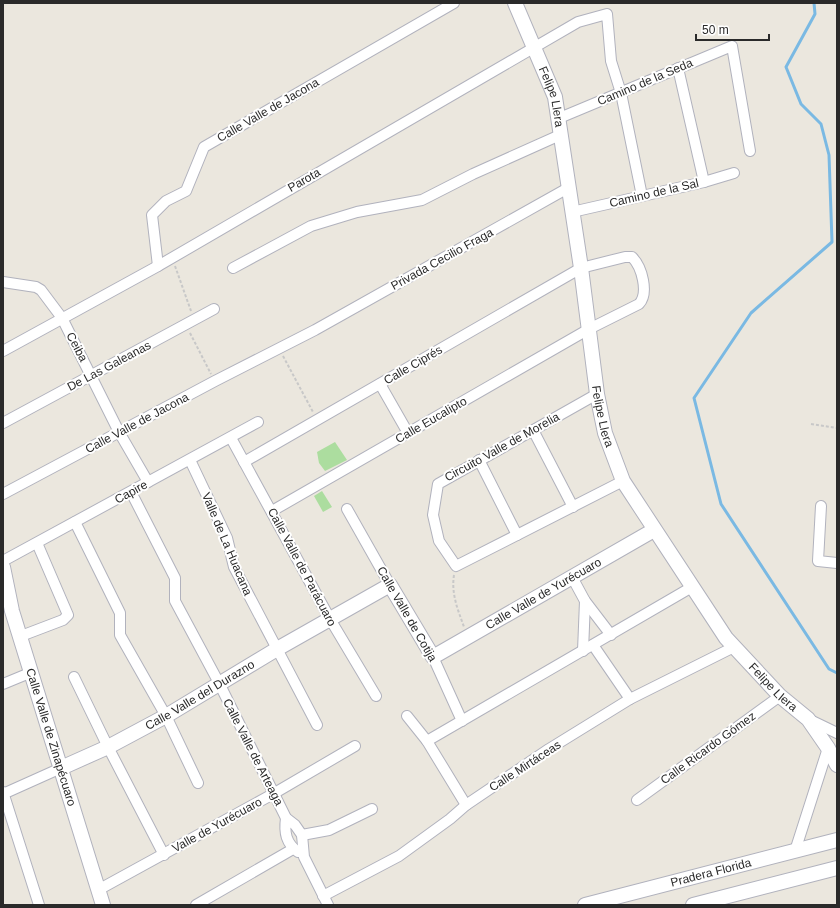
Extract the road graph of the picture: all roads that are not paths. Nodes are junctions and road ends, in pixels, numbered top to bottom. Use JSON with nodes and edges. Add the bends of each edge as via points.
{"nodes":[{"id":1,"x":454,"y":3,"type":"edge"},
{"id":2,"x":514,"y":3,"type":"edge"},
{"id":3,"x":534,"y":46,"type":"junction"},
{"id":4,"x":678,"y":68,"type":"junction"},
{"id":5,"x":621,"y":92,"type":"junction"},
{"id":6,"x":557,"y":119,"type":"junction"},
{"id":7,"x":560,"y":135,"type":"junction"},
{"id":8,"x":750,"y":151,"type":"dead end"},
{"id":9,"x":734,"y":173,"type":"dead end"},
{"id":10,"x":704,"y":182,"type":"junction"},
{"id":11,"x":568,"y":188,"type":"junction"},
{"id":12,"x":642,"y":196,"type":"junction"},
{"id":13,"x":572,"y":212,"type":"junction"},
{"id":14,"x":158,"y":266,"type":"junction"},
{"id":15,"x":232,"y":268,"type":"dead end"},
{"id":16,"x":581,"y":268,"type":"junction"},
{"id":17,"x":3,"y":282,"type":"edge"},
{"id":18,"x":214,"y":310,"type":"dead end"},
{"id":19,"x":62,"y":318,"type":"junction"},
{"id":20,"x":589,"y":329,"type":"junction"},
{"id":21,"x":278,"y":348,"type":"joint"},
{"id":22,"x":3,"y":351,"type":"edge"},
{"id":23,"x":92,"y":375,"type":"junction"},
{"id":24,"x":380,"y":384,"type":"junction"},
{"id":25,"x":597,"y":394,"type":"junction"},
{"id":26,"x":258,"y":422,"type":"dead end"},
{"id":27,"x":3,"y":423,"type":"edge"},
{"id":28,"x":533,"y":430,"type":"junction"},
{"id":29,"x":119,"y":432,"type":"junction"},
{"id":30,"x":408,"y":433,"type":"junction"},
{"id":31,"x":231,"y":438,"type":"junction"},
{"id":32,"x":190,"y":460,"type":"junction"},
{"id":33,"x":479,"y":460,"type":"junction"},
{"id":34,"x":244,"y":462,"type":"junction"},
{"id":35,"x":623,"y":480,"type":"junction"},
{"id":36,"x":148,"y":482,"type":"junction"},
{"id":37,"x":131,"y":492,"type":"junction"},
{"id":38,"x":3,"y":494,"type":"edge"},
{"id":39,"x":572,"y":506,"type":"junction"},
{"id":40,"x":821,"y":506,"type":"dead end"},
{"id":41,"x":347,"y":510,"type":"dead end"},
{"id":42,"x":272,"y":511,"type":"junction"},
{"id":43,"x":75,"y":522,"type":"junction"},
{"id":44,"x":654,"y":530,"type":"junction"},
{"id":45,"x":517,"y":535,"type":"junction"},
{"id":46,"x":37,"y":543,"type":"junction"},
{"id":47,"x":3,"y":561,"type":"edge"},
{"id":48,"x":837,"y":563,"type":"edge"},
{"id":49,"x":3,"y":567,"type":"edge"},
{"id":50,"x":572,"y":577,"type":"junction"},
{"id":51,"x":390,"y":585,"type":"junction"},
{"id":52,"x":692,"y":587,"type":"junction"},
{"id":53,"x":585,"y":601,"type":"junction"},
{"id":54,"x":7,"y":613,"type":"edge"},
{"id":55,"x":330,"y":619,"type":"junction"},
{"id":56,"x":611,"y":635,"type":"junction"},
{"id":57,"x":20,"y":636,"type":"junction"},
{"id":58,"x":593,"y":645,"type":"junction"},
{"id":59,"x":734,"y":647,"type":"junction"},
{"id":60,"x":277,"y":649,"type":"junction"},
{"id":61,"x":582,"y":651,"type":"junction"},
{"id":62,"x":433,"y":657,"type":"junction"},
{"id":63,"x":32,"y":672,"type":"junction"},
{"id":64,"x":74,"y":677,"type":"dead end"},
{"id":65,"x":3,"y":684,"type":"edge"},
{"id":66,"x":219,"y":684,"type":"junction"},
{"id":67,"x":376,"y":696,"type":"dead end"},
{"id":68,"x":780,"y":696,"type":"junction"},
{"id":69,"x":630,"y":699,"type":"junction"},
{"id":70,"x":166,"y":716,"type":"junction"},
{"id":71,"x":407,"y":716,"type":"dead end"},
{"id":72,"x":808,"y":719,"type":"junction"},
{"id":73,"x":462,"y":721,"type":"junction"},
{"id":74,"x":317,"y":725,"type":"dead end"},
{"id":75,"x":837,"y":733,"type":"edge"},
{"id":76,"x":427,"y":741,"type":"junction"},
{"id":77,"x":355,"y":746,"type":"dead end"},
{"id":78,"x":108,"y":747,"type":"junction"},
{"id":79,"x":828,"y":748,"type":"junction"},
{"id":80,"x":837,"y":765,"type":"edge"},
{"id":81,"x":61,"y":768,"type":"junction"},
{"id":82,"x":198,"y":783,"type":"dead end"},
{"id":83,"x":3,"y":793,"type":"edge"},
{"id":84,"x":273,"y":794,"type":"junction"},
{"id":85,"x":637,"y":800,"type":"dead end"},
{"id":86,"x":466,"y":805,"type":"junction"},
{"id":87,"x":372,"y":809,"type":"dead end"},
{"id":88,"x":286,"y":818,"type":"junction"},
{"id":89,"x":302,"y":835,"type":"junction"},
{"id":90,"x":837,"y":840,"type":"edge"},
{"id":91,"x":293,"y":849,"type":"junction"},
{"id":92,"x":795,"y":851,"type":"junction"},
{"id":93,"x":164,"y":855,"type":"junction"},
{"id":94,"x":304,"y":858,"type":"junction"},
{"id":95,"x":837,"y":868,"type":"edge"},
{"id":96,"x":98,"y":890,"type":"junction"},
{"id":97,"x":325,"y":901,"type":"edge"},
{"id":98,"x":39,"y":905,"type":"edge"},
{"id":99,"x":103,"y":905,"type":"edge"},
{"id":100,"x":196,"y":905,"type":"edge"},
{"id":101,"x":585,"y":905,"type":"edge"},
{"id":102,"x":693,"y":905,"type":"edge"}],
"edges":[{"from":1,"to":14,"type":"street","name":"Calle Valle de Jacona","via":[[204,147],[186,191],[166,201],[152,215]]},
{"from":2,"to":3,"type":"street","name":"Felipe Llera"},
{"from":3,"to":5,"type":"street","name":"Parota","via":[[578,22],[607,14],[611,62]]},
{"from":3,"to":6,"type":"street","name":"Felipe Llera","via":[[555,97]]},
{"from":3,"to":14,"type":"street","name":"Parota"},
{"from":4,"to":5,"type":"street","name":"Camino de la Seda"},
{"from":4,"to":8,"type":"street","name":"Camino de la Seda","via":[[732,46]]},
{"from":4,"to":10,"type":"street"},
{"from":5,"to":6,"type":"street","name":"Camino de la Seda"},
{"from":5,"to":12,"type":"street"},
{"from":6,"to":7,"type":"street","name":"Felipe Llera"},
{"from":7,"to":11,"type":"street","name":"Felipe Llera"},
{"from":7,"to":15,"type":"street","via":[[422,200],[357,212],[311,226]]},
{"from":9,"to":10,"type":"street","name":"Camino de la Sal"},
{"from":10,"to":12,"type":"street","name":"Camino de la Sal"},
{"from":11,"to":13,"type":"street","name":"Felipe Llera"},
{"from":11,"to":21,"type":"street","name":"Privada Cecilio Fraga","via":[[315,330]]},
{"from":12,"to":13,"type":"street","name":"Camino de la Sal"},
{"from":13,"to":16,"type":"street","name":"Felipe Llera"},
{"from":14,"to":19,"type":"street","name":"Parota"},
{"from":16,"to":20,"type":"street","name":"Felipe Llera"},
{"from":16,"to":20,"type":"street","name":"Calle Ciprés","via":[[632,257],[642,279],[642,300],[639,304]]},
{"from":16,"to":24,"type":"street","name":"Calle Ciprés"},
{"from":17,"to":19,"type":"street","name":"Ceiba","via":[[41,290]]},
{"from":18,"to":23,"type":"street","name":"De Las Galeanas"},
{"from":19,"to":22,"type":"street","name":"Parota"},
{"from":19,"to":23,"type":"street","name":"Ceiba"},
{"from":20,"to":25,"type":"street","name":"Felipe Llera"},
{"from":20,"to":30,"type":"street","name":"Calle Eucalipto"},
{"from":21,"to":29,"type":"street","name":"Calle Valle de Jacona"},
{"from":23,"to":27,"type":"street","name":"De Las Galeanas"},
{"from":23,"to":29,"type":"street","name":"Ceiba"},
{"from":24,"to":30,"type":"street"},
{"from":24,"to":34,"type":"street","name":"Calle Ciprés"},
{"from":25,"to":28,"type":"street","name":"Circuito Valle de Morelia"},
{"from":25,"to":35,"type":"street","name":"Felipe Llera","via":[[605,433]]},
{"from":26,"to":31,"type":"street","name":"Capire"},
{"from":28,"to":33,"type":"street","name":"Circuito Valle de Morelia"},
{"from":28,"to":39,"type":"street"},
{"from":29,"to":36,"type":"street","name":"Ceiba"},
{"from":29,"to":38,"type":"street","name":"Calle Valle de Jacona"},
{"from":30,"to":42,"type":"street","name":"Calle Eucalipto"},
{"from":31,"to":32,"type":"street","name":"Capire"},
{"from":31,"to":34,"type":"street","name":"Calle Valle de Parácuaro"},
{"from":32,"to":36,"type":"street","name":"Capire"},
{"from":32,"to":60,"type":"street","name":"Valle de La Huacana","via":[[227,538],[234,567]]},
{"from":33,"to":45,"type":"street"},
{"from":33,"to":45,"type":"street","name":"Circuito Valle de Morelia","via":[[438,484],[433,515],[439,540],[456,566]]},
{"from":34,"to":42,"type":"street","name":"Calle Valle de Parácuaro"},
{"from":35,"to":39,"type":"street"},
{"from":35,"to":44,"type":"street","name":"Felipe Llera"},
{"from":36,"to":37,"type":"street","name":"Capire"},
{"from":37,"to":43,"type":"street","name":"Capire"},
{"from":37,"to":66,"type":"street","name":"Calle Valle de Arteaga","via":[[175,578],[175,601]]},
{"from":39,"to":45,"type":"street"},
{"from":40,"to":48,"type":"street","via":[[818,561]]},
{"from":41,"to":51,"type":"street","name":"Calle Valle de Cotija"},
{"from":42,"to":55,"type":"street","name":"Calle Valle de Parácuaro"},
{"from":43,"to":46,"type":"street","name":"Capire"},
{"from":43,"to":70,"type":"street","via":[[120,613],[120,635]]},
{"from":44,"to":50,"type":"street","name":"Calle Valle de Yurécuaro"},
{"from":44,"to":52,"type":"street","name":"Felipe Llera"},
{"from":46,"to":47,"type":"street","name":"Capire"},
{"from":46,"to":57,"type":"street","via":[[68,614],[63,620]]},
{"from":49,"to":54,"type":"street","name":"Calle Valle de Zinapécuaro"},
{"from":50,"to":53,"type":"street"},
{"from":50,"to":62,"type":"street","name":"Calle Valle de Yurécuaro"},
{"from":51,"to":55,"type":"street","name":"Calle Valle del Durazno"},
{"from":51,"to":62,"type":"street","name":"Calle Valle de Cotija"},
{"from":52,"to":56,"type":"street"},
{"from":52,"to":59,"type":"street","name":"Felipe Llera"},
{"from":53,"to":56,"type":"street"},
{"from":53,"to":61,"type":"street"},
{"from":54,"to":57,"type":"street","name":"Calle Valle de Zinapécuaro"},
{"from":55,"to":60,"type":"street","name":"Calle Valle del Durazno"},
{"from":55,"to":67,"type":"street","name":"Calle Valle de Parácuaro"},
{"from":56,"to":58,"type":"street"},
{"from":57,"to":63,"type":"street","name":"Calle Valle de Zinapécuaro"},
{"from":58,"to":61,"type":"street"},
{"from":58,"to":69,"type":"street"},
{"from":59,"to":68,"type":"street","name":"Felipe Llera"},
{"from":59,"to":69,"type":"street","name":"Calle Mirtáceas"},
{"from":60,"to":66,"type":"street","name":"Calle Valle del Durazno"},
{"from":60,"to":74,"type":"street","name":"Valle de La Huacana"},
{"from":61,"to":73,"type":"street"},
{"from":62,"to":73,"type":"street","name":"Calle Valle de Cotija"},
{"from":63,"to":65,"type":"street"},
{"from":63,"to":81,"type":"street","name":"Calle Valle de Zinapécuaro"},
{"from":64,"to":78,"type":"street"},
{"from":66,"to":70,"type":"street","name":"Calle Valle del Durazno"},
{"from":66,"to":84,"type":"street","name":"Calle Valle de Arteaga"},
{"from":68,"to":72,"type":"street","name":"Felipe Llera"},
{"from":68,"to":85,"type":"street","name":"Calle Ricardo Gómez"},
{"from":69,"to":86,"type":"street","name":"Calle Mirtáceas"},
{"from":70,"to":78,"type":"street","name":"Calle Valle del Durazno"},
{"from":70,"to":82,"type":"street"},
{"from":71,"to":76,"type":"street"},
{"from":72,"to":75,"type":"street"},
{"from":72,"to":79,"type":"street","name":"Felipe Llera"},
{"from":73,"to":76,"type":"street"},
{"from":76,"to":86,"type":"street"},
{"from":77,"to":84,"type":"street","name":"Valle de Yurécuaro"},
{"from":78,"to":81,"type":"street","name":"Calle Valle del Durazno"},
{"from":78,"to":93,"type":"street"},
{"from":79,"to":80,"type":"street","name":"Felipe Llera"},
{"from":79,"to":92,"type":"street"},
{"from":81,"to":83,"type":"street","name":"Calle Valle del Durazno"},
{"from":81,"to":96,"type":"street","name":"Calle Valle de Zinapécuaro"},
{"from":83,"to":98,"type":"street"},
{"from":84,"to":88,"type":"street","name":"Calle Valle de Arteaga"},
{"from":84,"to":93,"type":"street","name":"Valle de Yurécuaro"},
{"from":86,"to":97,"type":"street","name":"Calle Mirtáceas","via":[[399,856]]},
{"from":87,"to":89,"type":"street","via":[[329,830]]},
{"from":88,"to":89,"type":"street","name":"Calle Valle de Arteaga"},
{"from":88,"to":91,"type":"street","name":"Calle Valle de Arteaga","via":[[284,830],[287,842]]},
{"from":89,"to":94,"type":"street","name":"Calle Valle de Arteaga"},
{"from":90,"to":92,"type":"street","name":"Pradera Florida"},
{"from":91,"to":94,"type":"street","name":"Calle Valle de Arteaga"},
{"from":91,"to":100,"type":"street"},
{"from":92,"to":101,"type":"street","name":"Pradera Florida"},
{"from":93,"to":96,"type":"street","name":"Valle de Yurécuaro"},
{"from":94,"to":97,"type":"street","name":"Calle Valle de Arteaga"},
{"from":95,"to":102,"type":"street"},
{"from":96,"to":99,"type":"street","name":"Calle Valle de Zinapécuaro"}]}
